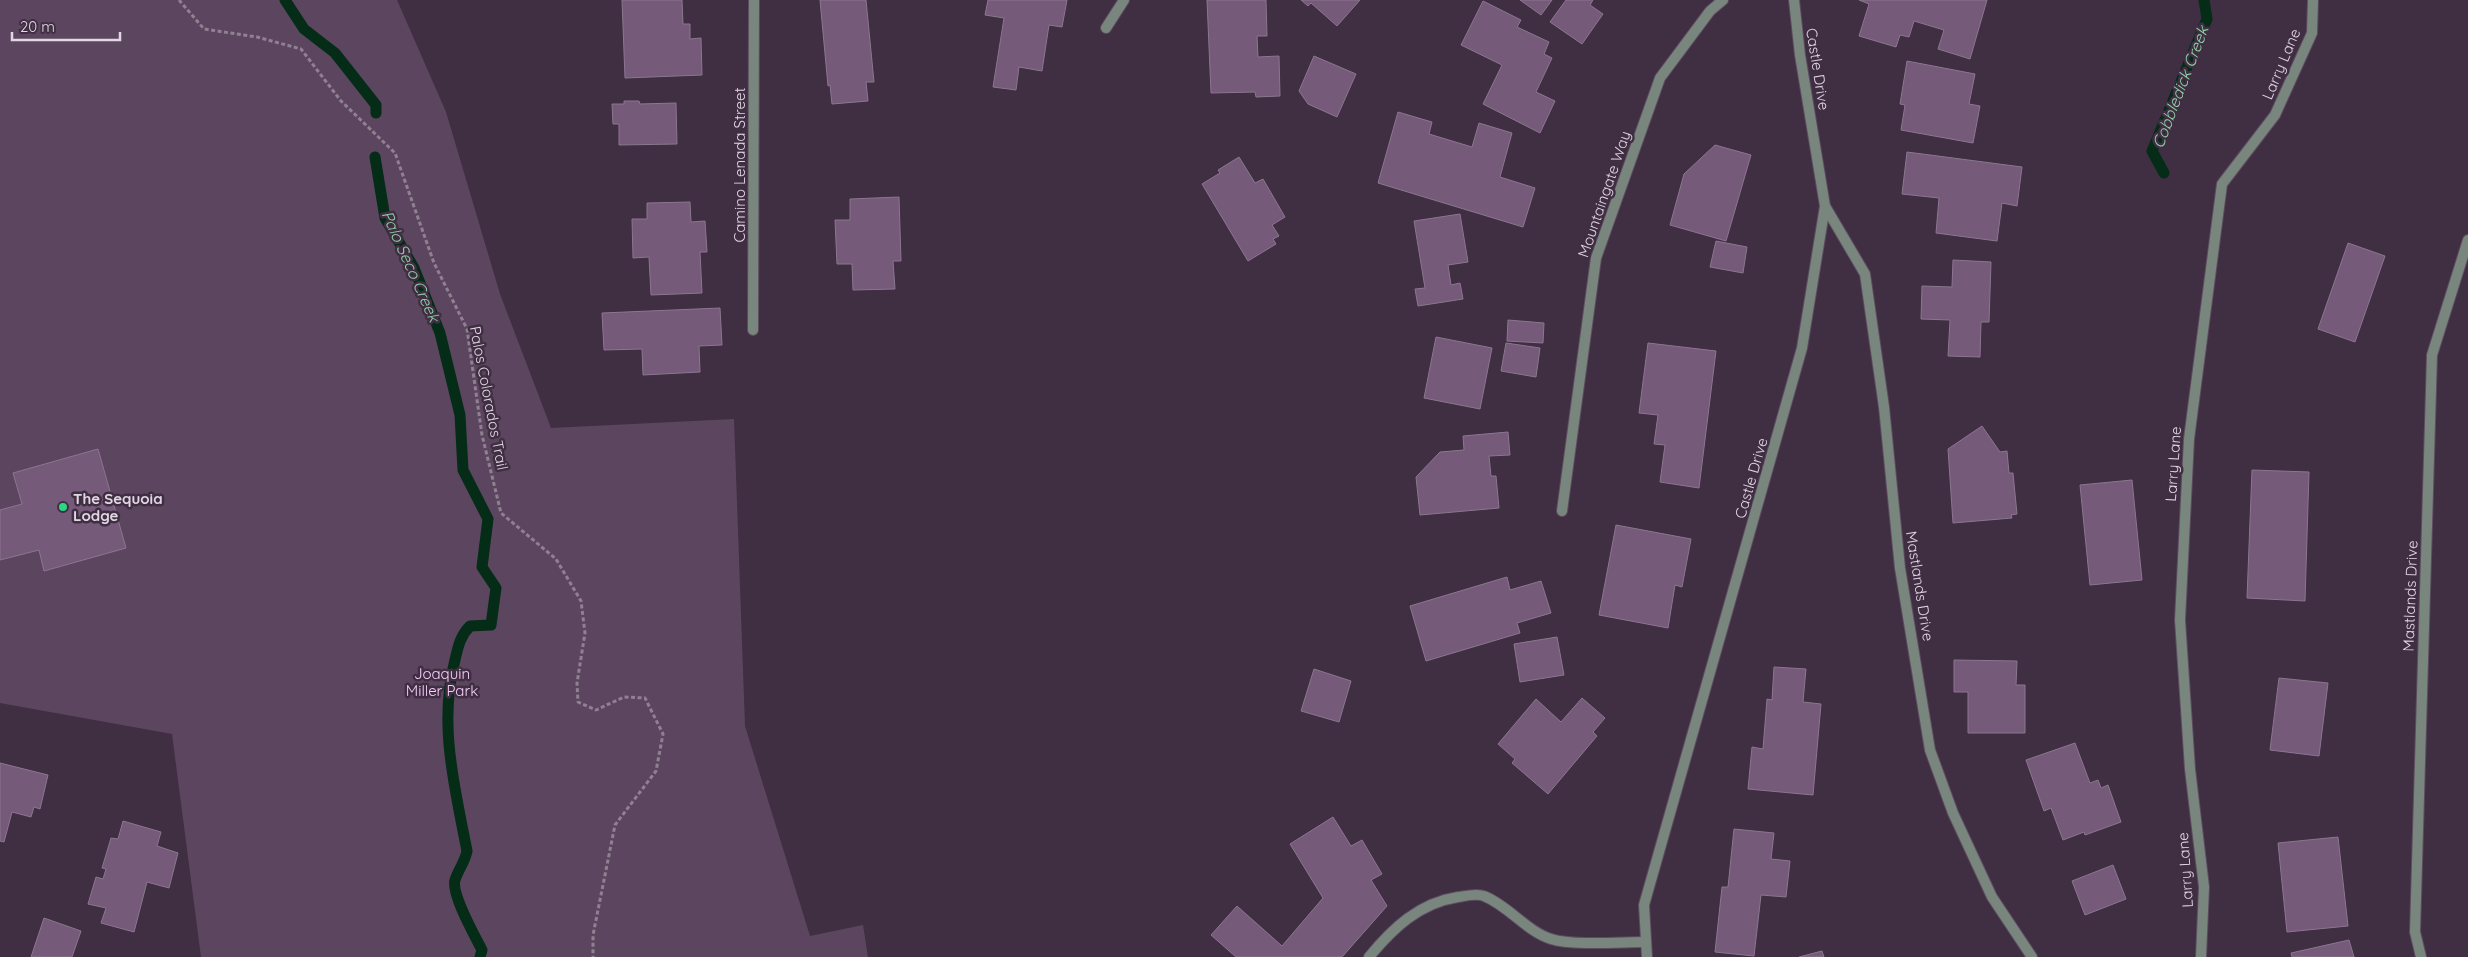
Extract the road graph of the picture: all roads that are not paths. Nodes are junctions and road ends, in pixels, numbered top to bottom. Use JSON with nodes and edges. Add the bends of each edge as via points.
{"nodes":[{"id":1,"x":754,"y":0,"type":"edge"},
{"id":2,"x":1124,"y":0,"type":"edge"},
{"id":3,"x":1723,"y":0,"type":"edge"},
{"id":4,"x":1794,"y":0,"type":"edge"},
{"id":5,"x":2313,"y":0,"type":"edge"},
{"id":6,"x":1106,"y":28,"type":"dead end"},
{"id":7,"x":1825,"y":206,"type":"junction"},
{"id":8,"x":2468,"y":240,"type":"edge"},
{"id":9,"x":753,"y":330,"type":"dead end"},
{"id":10,"x":1562,"y":511,"type":"dead end"},
{"id":11,"x":1646,"y":942,"type":"junction"},
{"id":12,"x":1369,"y":957,"type":"edge"},
{"id":13,"x":1647,"y":957,"type":"edge"},
{"id":14,"x":2032,"y":957,"type":"edge"},
{"id":15,"x":2201,"y":957,"type":"edge"},
{"id":16,"x":2421,"y":957,"type":"edge"}],
"edges":[{"from":1,"to":9,"type":"street","name":"Camino Lenada Street"},
{"from":2,"to":6,"type":"street"},
{"from":3,"to":10,"type":"street","name":"Mountaingate Way","via":[[1710,11],[1660,78],[1596,258]]},
{"from":4,"to":7,"type":"street","name":"Castle Drive"},
{"from":5,"to":15,"type":"street","name":"Larry Lane","via":[[2312,33],[2275,116],[2222,184],[2189,439],[2180,620],[2190,769],[2204,887]]},
{"from":7,"to":11,"type":"street","name":"Castle Drive","via":[[1802,348],[1644,905]]},
{"from":7,"to":14,"type":"street","name":"Mastlands Drive","via":[[1865,274],[1884,407],[1900,568],[1930,750],[1953,813],[1992,897]]},
{"from":8,"to":16,"type":"street","name":"Mastlands Drive","via":[[2432,355],[2415,932]]},
{"from":11,"to":12,"type":"street","via":[[1551,939],[1483,895],[1464,896],[1438,902],[1401,922]]},
{"from":11,"to":13,"type":"street","name":"Castle Drive"}]}
